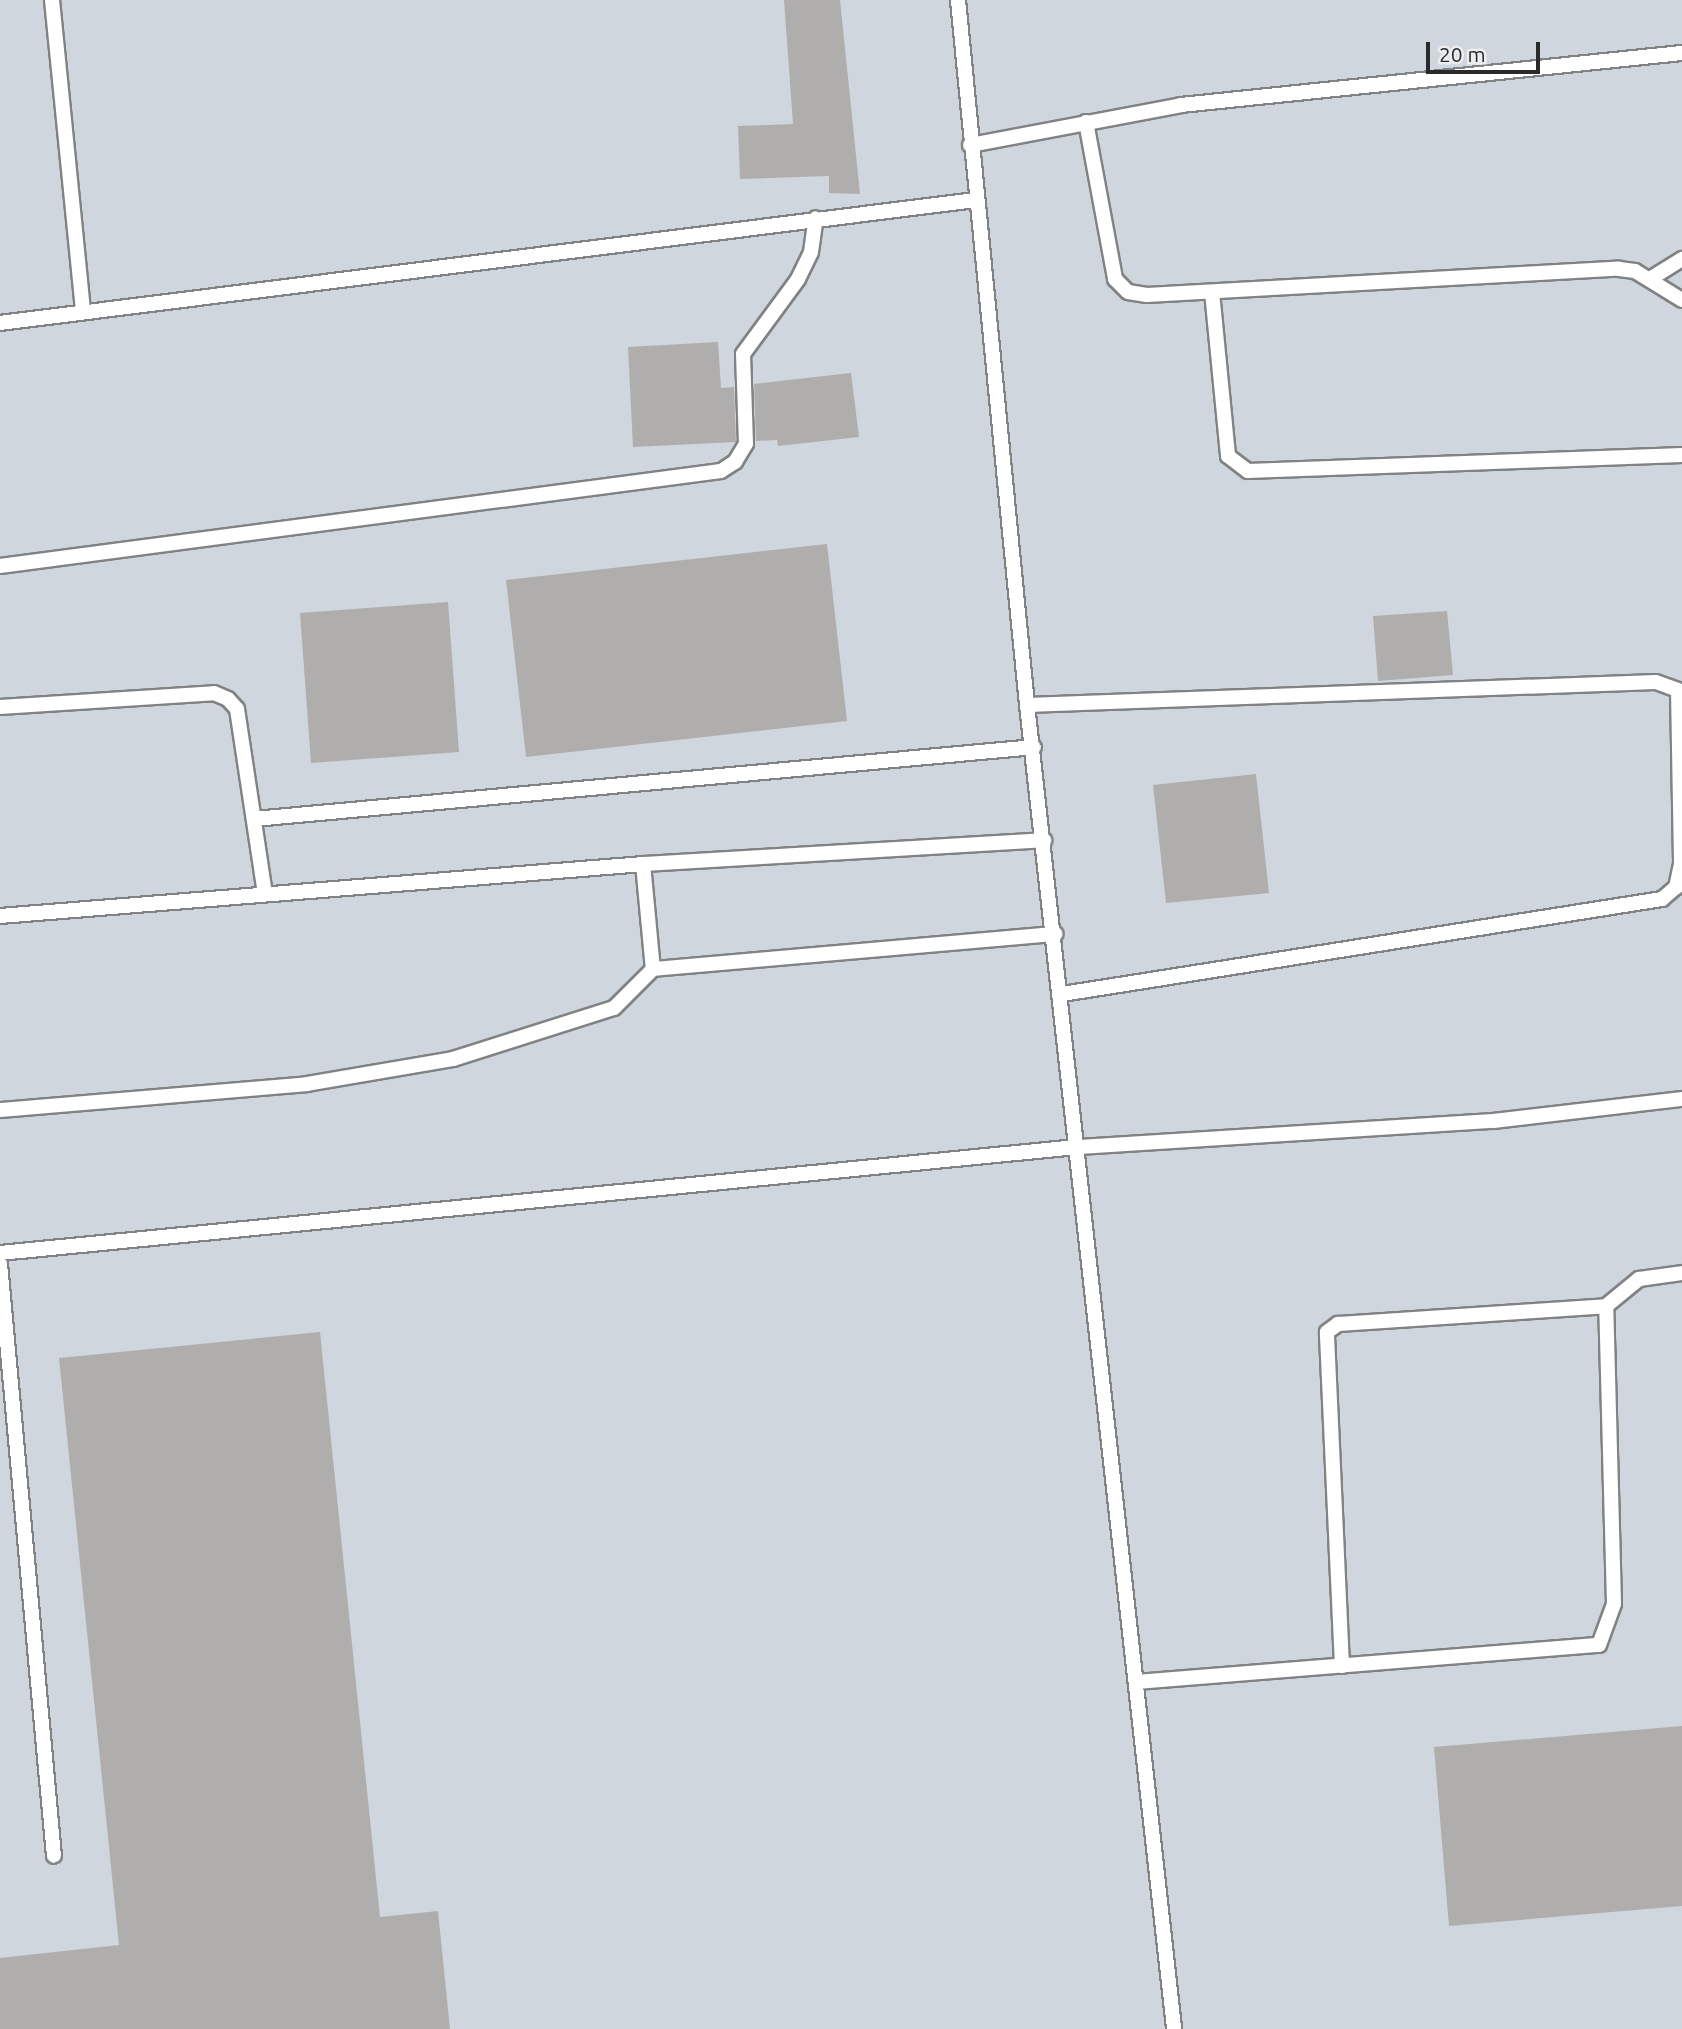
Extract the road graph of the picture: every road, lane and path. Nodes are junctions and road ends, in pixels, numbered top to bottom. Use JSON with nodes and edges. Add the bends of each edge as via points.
{"nodes":[{"id":1,"x":52,"y":0,"type":"edge"},
{"id":2,"x":958,"y":0,"type":"edge"},
{"id":3,"x":1682,"y":53,"type":"edge"},
{"id":4,"x":1086,"y":122,"type":"junction"},
{"id":5,"x":970,"y":145,"type":"junction"},
{"id":6,"x":975,"y":200,"type":"junction"},
{"id":7,"x":816,"y":218,"type":"junction"},
{"id":8,"x":1682,"y":259,"type":"edge"},
{"id":9,"x":1650,"y":279,"type":"junction"},
{"id":10,"x":1212,"y":292,"type":"junction"},
{"id":11,"x":1682,"y":300,"type":"edge"},
{"id":12,"x":83,"y":310,"type":"junction"},
{"id":13,"x":0,"y":323,"type":"edge"},
{"id":14,"x":1682,"y":455,"type":"edge"},
{"id":15,"x":0,"y":566,"type":"edge"},
{"id":16,"x":1678,"y":683,"type":"edge"},
{"id":17,"x":1027,"y":705,"type":"junction"},
{"id":18,"x":0,"y":707,"type":"edge"},
{"id":19,"x":1034,"y":747,"type":"junction"},
{"id":20,"x":254,"y":820,"type":"junction"},
{"id":21,"x":1044,"y":840,"type":"junction"},
{"id":22,"x":643,"y":864,"type":"junction"},
{"id":23,"x":1678,"y":889,"type":"edge"},
{"id":24,"x":265,"y":894,"type":"junction"},
{"id":25,"x":0,"y":916,"type":"edge"},
{"id":26,"x":1055,"y":934,"type":"junction"},
{"id":27,"x":653,"y":969,"type":"junction"},
{"id":28,"x":1062,"y":994,"type":"junction"},
{"id":29,"x":1682,"y":1099,"type":"edge"},
{"id":30,"x":0,"y":1110,"type":"edge"},
{"id":31,"x":1078,"y":1147,"type":"junction"},
{"id":32,"x":0,"y":1253,"type":"edge"},
{"id":33,"x":0,"y":1264,"type":"edge"},
{"id":34,"x":1682,"y":1273,"type":"edge"},
{"id":35,"x":1606,"y":1306,"type":"junction"},
{"id":36,"x":1342,"y":1666,"type":"junction"},
{"id":37,"x":1137,"y":1682,"type":"junction"},
{"id":38,"x":54,"y":1856,"type":"dead end"},
{"id":39,"x":1174,"y":2029,"type":"edge"}],
"edges":[{"from":1,"to":12,"type":"lane"},
{"from":2,"to":5,"type":"lane"},
{"from":3,"to":4,"type":"lane","via":[[1181,105]]},
{"from":4,"to":5,"type":"lane"},
{"from":4,"to":10,"type":"lane","via":[[1120,287],[1147,295]]},
{"from":5,"to":6,"type":"lane"},
{"from":6,"to":7,"type":"lane"},
{"from":6,"to":17,"type":"lane"},
{"from":7,"to":12,"type":"lane"},
{"from":7,"to":15,"type":"lane","via":[[811,252],[798,279],[743,354],[746,444],[735,463],[721,471]]},
{"from":8,"to":9,"type":"lane"},
{"from":9,"to":10,"type":"lane","via":[[1619,269]]},
{"from":9,"to":11,"type":"lane"},
{"from":10,"to":14,"type":"lane","via":[[1228,456],[1248,471]]},
{"from":12,"to":13,"type":"lane"},
{"from":16,"to":17,"type":"lane"},
{"from":16,"to":23,"type":"lane"},
{"from":17,"to":19,"type":"lane"},
{"from":18,"to":20,"type":"lane","via":[[222,695],[237,709]]},
{"from":19,"to":20,"type":"lane"},
{"from":19,"to":21,"type":"lane"},
{"from":20,"to":24,"type":"lane"},
{"from":21,"to":22,"type":"lane"},
{"from":21,"to":26,"type":"lane"},
{"from":22,"to":24,"type":"lane"},
{"from":22,"to":27,"type":"lane"},
{"from":23,"to":28,"type":"lane","via":[[1662,899]]},
{"from":24,"to":25,"type":"lane"},
{"from":26,"to":27,"type":"lane"},
{"from":26,"to":28,"type":"lane"},
{"from":27,"to":30,"type":"lane","via":[[614,1008],[453,1059],[307,1084]]},
{"from":28,"to":31,"type":"lane"},
{"from":29,"to":31,"type":"lane","via":[[1494,1121]]},
{"from":31,"to":32,"type":"lane"},
{"from":31,"to":37,"type":"lane"},
{"from":33,"to":38,"type":"lane"},
{"from":34,"to":35,"type":"lane","via":[[1639,1279]]},
{"from":35,"to":36,"type":"lane","via":[[1614,1604],[1599,1646]]},
{"from":35,"to":36,"type":"lane","via":[[1338,1324],[1327,1332]]},
{"from":36,"to":37,"type":"lane"},
{"from":37,"to":39,"type":"lane"}]}
